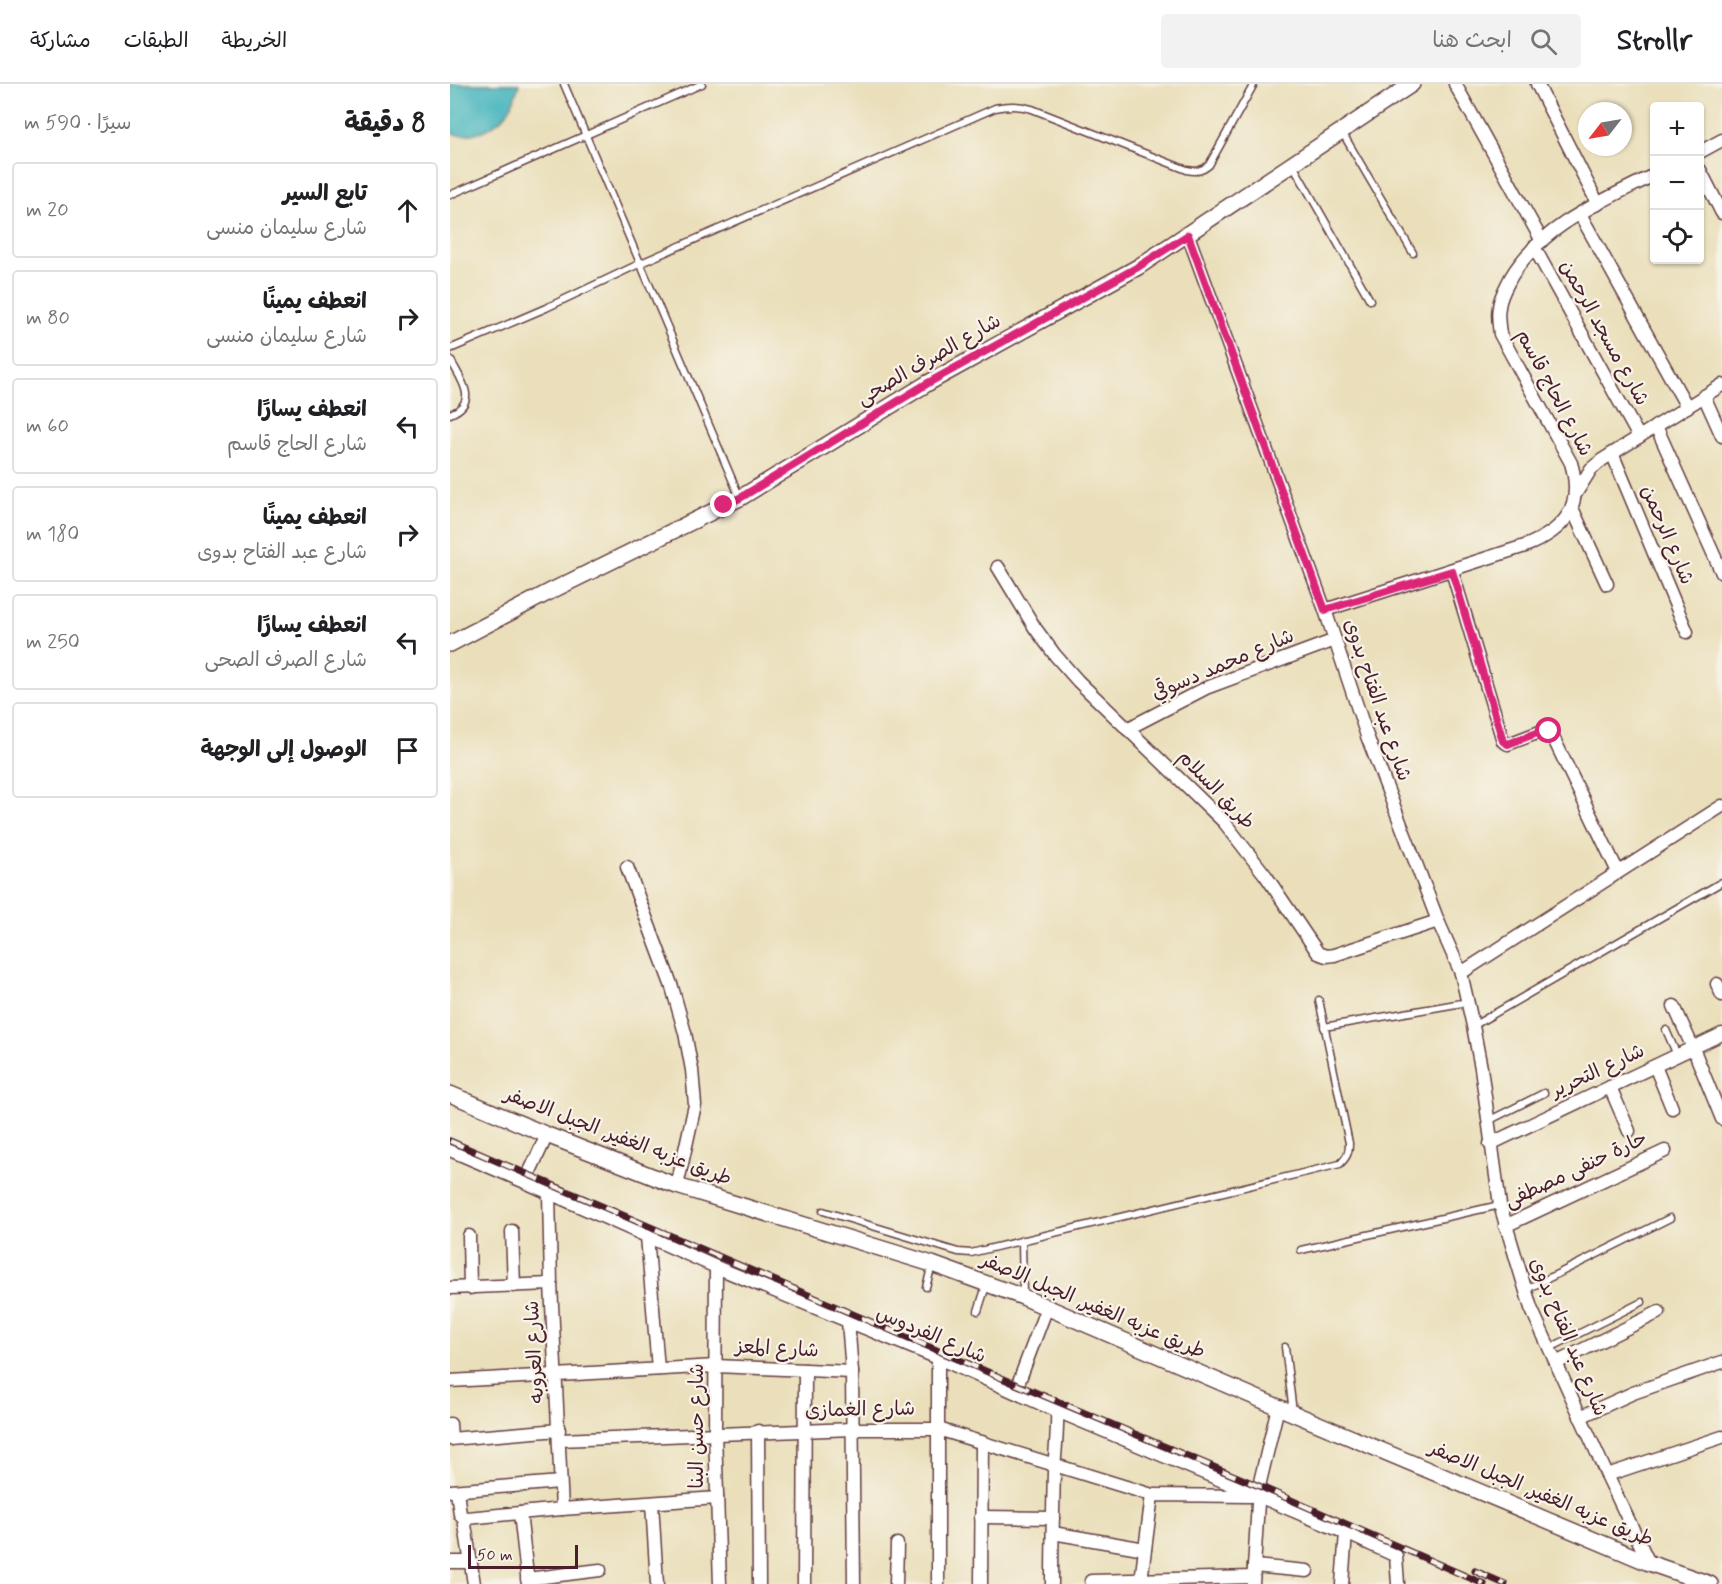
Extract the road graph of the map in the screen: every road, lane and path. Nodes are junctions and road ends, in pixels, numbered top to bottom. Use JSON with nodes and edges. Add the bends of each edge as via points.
{"nodes":[{"id":1,"x":564,"y":84,"type":"edge"},
{"id":2,"x":702,"y":84,"type":"edge"},
{"id":3,"x":1254,"y":84,"type":"edge"},
{"id":4,"x":1412,"y":84,"type":"edge"},
{"id":5,"x":1455,"y":84,"type":"edge"},
{"id":6,"x":1537,"y":84,"type":"edge"},
{"id":7,"x":1342,"y":131,"type":"junction"},
{"id":8,"x":587,"y":135,"type":"junction"},
{"id":9,"x":1722,"y":140,"type":"edge"},
{"id":10,"x":1704,"y":150,"type":"edge"},
{"id":11,"x":1293,"y":164,"type":"junction"},
{"id":12,"x":1650,"y":177,"type":"edge"},
{"id":13,"x":1704,"y":178,"type":"edge"},
{"id":14,"x":450,"y":195,"type":"edge"},
{"id":15,"x":1598,"y":204,"type":"junction"},
{"id":16,"x":1722,"y":213,"type":"edge"},
{"id":17,"x":1580,"y":214,"type":"junction"},
{"id":18,"x":1188,"y":235,"type":"junction"},
{"id":19,"x":1538,"y":244,"type":"junction"},
{"id":20,"x":1413,"y":253,"type":"dead end"},
{"id":21,"x":641,"y":263,"type":"junction"},
{"id":22,"x":1370,"y":300,"type":"dead end"},
{"id":23,"x":450,"y":349,"type":"edge"},
{"id":24,"x":450,"y":359,"type":"edge"},
{"id":25,"x":1722,"y":385,"type":"edge"},
{"id":26,"x":1704,"y":396,"type":"junction"},
{"id":27,"x":1687,"y":407,"type":"junction"},
{"id":28,"x":450,"y":414,"type":"edge"},
{"id":29,"x":1656,"y":426,"type":"junction"},
{"id":30,"x":1722,"y":436,"type":"edge"},
{"id":31,"x":1639,"y":437,"type":"junction"},
{"id":32,"x":1612,"y":453,"type":"junction"},
{"id":33,"x":1575,"y":494,"type":"junction"},
{"id":34,"x":740,"y":498,"type":"junction"},
{"id":35,"x":1572,"y":508,"type":"junction"},
{"id":36,"x":998,"y":567,"type":"dead end"},
{"id":37,"x":1452,"y":571,"type":"junction"},
{"id":38,"x":1722,"y":573,"type":"edge"},
{"id":39,"x":1607,"y":584,"type":"dead end"},
{"id":40,"x":1325,"y":610,"type":"junction"},
{"id":41,"x":1687,"y":632,"type":"dead end"},
{"id":42,"x":1335,"y":640,"type":"junction"},
{"id":43,"x":450,"y":644,"type":"edge"},
{"id":44,"x":1127,"y":729,"type":"junction"},
{"id":45,"x":1722,"y":806,"type":"edge"},
{"id":46,"x":627,"y":867,"type":"dead end"},
{"id":47,"x":1618,"y":872,"type":"junction"},
{"id":48,"x":1722,"y":882,"type":"edge"},
{"id":49,"x":1438,"y":921,"type":"junction"},
{"id":50,"x":1461,"y":973,"type":"junction"},
{"id":51,"x":1318,"y":1000,"type":"dead end"},
{"id":52,"x":1468,"y":1002,"type":"junction"},
{"id":53,"x":1674,"y":1006,"type":"dead end"},
{"id":54,"x":1473,"y":1026,"type":"junction"},
{"id":55,"x":1324,"y":1028,"type":"junction"},
{"id":56,"x":1666,"y":1030,"type":"dead end"},
{"id":57,"x":1722,"y":1034,"type":"edge"},
{"id":58,"x":1693,"y":1048,"type":"junction"},
{"id":59,"x":1677,"y":1055,"type":"junction"},
{"id":60,"x":1655,"y":1066,"type":"junction"},
{"id":61,"x":1610,"y":1087,"type":"junction"},
{"id":62,"x":1544,"y":1093,"type":"dead end"},
{"id":63,"x":450,"y":1094,"type":"edge"},
{"id":64,"x":1672,"y":1108,"type":"dead end"},
{"id":65,"x":1722,"y":1119,"type":"edge"},
{"id":66,"x":1488,"y":1122,"type":"junction"},
{"id":67,"x":1629,"y":1131,"type":"dead end"},
{"id":68,"x":547,"y":1135,"type":"junction"},
{"id":69,"x":1490,"y":1144,"type":"junction"},
{"id":70,"x":450,"y":1150,"type":"edge"},
{"id":71,"x":1665,"y":1151,"type":"dead end"},
{"id":72,"x":525,"y":1182,"type":"junction"},
{"id":73,"x":677,"y":1186,"type":"junction"},
{"id":74,"x":549,"y":1193,"type":"junction"},
{"id":75,"x":1500,"y":1205,"type":"junction"},
{"id":76,"x":823,"y":1211,"type":"dead end"},
{"id":77,"x":1670,"y":1218,"type":"dead end"},
{"id":78,"x":1505,"y":1226,"type":"junction"},
{"id":79,"x":512,"y":1231,"type":"dead end"},
{"id":80,"x":469,"y":1236,"type":"dead end"},
{"id":81,"x":646,"y":1236,"type":"junction"},
{"id":82,"x":1022,"y":1240,"type":"junction"},
{"id":83,"x":1301,"y":1250,"type":"dead end"},
{"id":84,"x":932,"y":1264,"type":"junction"},
{"id":85,"x":717,"y":1267,"type":"junction"},
{"id":86,"x":986,"y":1283,"type":"junction"},
{"id":87,"x":552,"y":1284,"type":"junction"},
{"id":88,"x":514,"y":1286,"type":"junction"},
{"id":89,"x":927,"y":1287,"type":"dead end"},
{"id":90,"x":450,"y":1288,"type":"edge"},
{"id":91,"x":470,"y":1288,"type":"junction"},
{"id":92,"x":1524,"y":1290,"type":"junction"},
{"id":93,"x":1023,"y":1297,"type":"junction"},
{"id":94,"x":1642,"y":1302,"type":"dead end"},
{"id":95,"x":1047,"y":1307,"type":"junction"},
{"id":96,"x":978,"y":1311,"type":"dead end"},
{"id":97,"x":1659,"y":1312,"type":"dead end"},
{"id":98,"x":848,"y":1321,"type":"junction"},
{"id":99,"x":1285,"y":1347,"type":"dead end"},
{"id":100,"x":1549,"y":1348,"type":"junction"},
{"id":101,"x":938,"y":1358,"type":"junction"},
{"id":102,"x":1722,"y":1362,"type":"edge"},
{"id":103,"x":1556,"y":1363,"type":"junction"},
{"id":104,"x":716,"y":1366,"type":"junction"},
{"id":105,"x":658,"y":1369,"type":"junction"},
{"id":106,"x":805,"y":1370,"type":"junction"},
{"id":107,"x":852,"y":1372,"type":"junction"},
{"id":108,"x":556,"y":1375,"type":"junction"},
{"id":109,"x":450,"y":1380,"type":"edge"},
{"id":110,"x":1015,"y":1392,"type":"junction"},
{"id":111,"x":1278,"y":1407,"type":"junction"},
{"id":112,"x":1057,"y":1411,"type":"junction"},
{"id":113,"x":1293,"y":1413,"type":"junction"},
{"id":114,"x":1580,"y":1417,"type":"junction"},
{"id":115,"x":450,"y":1424,"type":"edge"},
{"id":116,"x":853,"y":1429,"type":"junction"},
{"id":117,"x":938,"y":1429,"type":"junction"},
{"id":118,"x":805,"y":1430,"type":"junction"},
{"id":119,"x":758,"y":1431,"type":"junction"},
{"id":120,"x":715,"y":1433,"type":"junction"},
{"id":121,"x":559,"y":1435,"type":"junction"},
{"id":122,"x":1722,"y":1437,"type":"edge"},
{"id":123,"x":451,"y":1439,"type":"edge"},
{"id":124,"x":982,"y":1442,"type":"junction"},
{"id":125,"x":1055,"y":1465,"type":"junction"},
{"id":126,"x":1607,"y":1475,"type":"junction"},
{"id":127,"x":560,"y":1482,"type":"junction"},
{"id":128,"x":454,"y":1491,"type":"edge"},
{"id":129,"x":1152,"y":1495,"type":"junction"},
{"id":130,"x":1258,"y":1496,"type":"junction"},
{"id":131,"x":717,"y":1498,"type":"junction"},
{"id":132,"x":652,"y":1503,"type":"junction"},
{"id":133,"x":562,"y":1509,"type":"junction"},
{"id":134,"x":520,"y":1513,"type":"junction"},
{"id":135,"x":981,"y":1517,"type":"junction"},
{"id":136,"x":464,"y":1518,"type":"junction"},
{"id":137,"x":1053,"y":1518,"type":"junction"},
{"id":138,"x":1053,"y":1533,"type":"junction"},
{"id":139,"x":1346,"y":1533,"type":"junction"},
{"id":140,"x":897,"y":1544,"type":"dead end"},
{"id":141,"x":1145,"y":1550,"type":"junction"},
{"id":142,"x":450,"y":1562,"type":"edge"},
{"id":143,"x":471,"y":1562,"type":"junction"},
{"id":144,"x":1649,"y":1563,"type":"junction"},
{"id":145,"x":600,"y":1570,"type":"dead end"},
{"id":146,"x":1307,"y":1571,"type":"dead end"},
{"id":147,"x":1253,"y":1575,"type":"edge"},
{"id":148,"x":528,"y":1581,"type":"edge"},
{"id":149,"x":1091,"y":1581,"type":"dead end"},
{"id":150,"x":1139,"y":1582,"type":"edge"},
{"id":151,"x":474,"y":1584,"type":"edge"},
{"id":152,"x":657,"y":1584,"type":"edge"},
{"id":153,"x":720,"y":1584,"type":"edge"},
{"id":154,"x":759,"y":1584,"type":"edge"},
{"id":155,"x":804,"y":1584,"type":"edge"},
{"id":156,"x":854,"y":1584,"type":"edge"},
{"id":157,"x":896,"y":1584,"type":"edge"},
{"id":158,"x":938,"y":1584,"type":"edge"},
{"id":159,"x":981,"y":1584,"type":"edge"},
{"id":160,"x":1052,"y":1584,"type":"edge"},
{"id":161,"x":1342,"y":1584,"type":"edge"},
{"id":162,"x":1398,"y":1584,"type":"edge"},
{"id":163,"x":1710,"y":1584,"type":"edge"}],
"edges":[{"from":1,"to":8,"type":"lane"},
{"from":2,"to":8,"type":"lane"},
{"from":3,"to":21,"type":"lane","via":[[1209,165],[1202,170],[1188,170],[1032,109],[1007,105]]},
{"from":4,"to":7,"type":"street","name":"شارع الصرف الصحى"},
{"from":5,"to":19,"type":"street","name":"شارع مسجد الرحمن"},
{"from":6,"to":15,"type":"street"},
{"from":7,"to":11,"type":"street","name":"شارع الصرف الصحى"},
{"from":7,"to":20,"type":"lane"},
{"from":8,"to":14,"type":"lane"},
{"from":8,"to":21,"type":"lane"},
{"from":9,"to":10,"type":"street"},
{"from":11,"to":18,"type":"street","name":"شارع الصرف الصحى"},
{"from":11,"to":22,"type":"lane"},
{"from":12,"to":15,"type":"street","name":"شارع الحاج قاسم"},
{"from":13,"to":16,"type":"street"},
{"from":15,"to":17,"type":"street","name":"شارع الحاج قاسم"},
{"from":17,"to":19,"type":"street","name":"شارع الحاج قاسم"},
{"from":17,"to":27,"type":"street"},
{"from":18,"to":34,"type":"street","name":"شارع الصرف الصحى","via":[[1130,272],[928,383]]},
{"from":18,"to":40,"type":"street","name":"شارع عبد الفتاح بدوى"},
{"from":19,"to":31,"type":"street","name":"شارع مسجد الرحمن"},
{"from":19,"to":33,"type":"street","name":"شارع الحاج قاسم","via":[[1517,267],[1503,291],[1499,305],[1500,334],[1570,463]]},
{"from":21,"to":23,"type":"lane"},
{"from":21,"to":34,"type":"lane"},
{"from":24,"to":28,"type":"lane","via":[[467,396],[460,410]]},
{"from":25,"to":26,"type":"street"},
{"from":26,"to":27,"type":"street"},
{"from":26,"to":30,"type":"street"},
{"from":27,"to":29,"type":"street"},
{"from":29,"to":31,"type":"street"},
{"from":29,"to":38,"type":"street"},
{"from":31,"to":32,"type":"street"},
{"from":32,"to":33,"type":"street","via":[[1591,469]]},
{"from":32,"to":41,"type":"street","name":"شارع الرحمن"},
{"from":33,"to":35,"type":"street","name":"شارع الحاج قاسم"},
{"from":34,"to":43,"type":"street","name":"شارع الصرف الصحى"},
{"from":35,"to":37,"type":"street","name":"شارع الحاج قاسم","via":[[1565,520],[1543,539]]},
{"from":35,"to":39,"type":"street"},
{"from":36,"to":44,"type":"street","name":"طريق السلام","via":[[1055,655]]},
{"from":37,"to":40,"type":"street","name":"شارع الحاج قاسم"},
{"from":37,"to":47,"type":"street","via":[[1503,741],[1508,744],[1545,730],[1551,733]]},
{"from":40,"to":42,"type":"street","name":"شارع عبد الفتاح بدوى"},
{"from":42,"to":44,"type":"street","name":"شارع محمد دسوقي","via":[[1206,688]]},
{"from":42,"to":49,"type":"street","name":"شارع عبد الفتاح بدوى"},
{"from":44,"to":49,"type":"street","name":"طريق السلام","via":[[1224,822],[1318,953],[1334,955]]},
{"from":45,"to":47,"type":"street"},
{"from":46,"to":73,"type":"street","via":[[672,987],[692,1070],[695,1105]]},
{"from":47,"to":50,"type":"street"},
{"from":48,"to":54,"type":"lane"},
{"from":49,"to":50,"type":"street","name":"شارع عبد الفتاح بدوى"},
{"from":50,"to":52,"type":"street","name":"شارع عبد الفتاح بدوى"},
{"from":51,"to":55,"type":"lane"},
{"from":52,"to":54,"type":"street","name":"شارع عبد الفتاح بدوى"},
{"from":52,"to":55,"type":"lane"},
{"from":53,"to":58,"type":"street"},
{"from":54,"to":66,"type":"street","name":"شارع عبد الفتاح بدوى"},
{"from":55,"to":82,"type":"lane","via":[[1349,1143],[1346,1158],[1340,1164]]},
{"from":56,"to":59,"type":"lane"},
{"from":57,"to":58,"type":"street","name":"شارع التحرير"},
{"from":58,"to":59,"type":"street","name":"شارع التحرير"},
{"from":58,"to":65,"type":"street"},
{"from":59,"to":60,"type":"street","name":"شارع التحرير"},
{"from":60,"to":61,"type":"street","name":"شارع التحرير"},
{"from":60,"to":64,"type":"street"},
{"from":61,"to":67,"type":"street"},
{"from":61,"to":69,"type":"street","name":"شارع التحرير"},
{"from":62,"to":66,"type":"lane"},
{"from":63,"to":68,"type":"street","name":"طريق عزبه الغفير, الجبل الاصفر"},
{"from":66,"to":69,"type":"street","name":"شارع عبد الفتاح بدوى"},
{"from":68,"to":72,"type":"street"},
{"from":68,"to":73,"type":"street","name":"طريق عزبه الغفير, الجبل الاصفر"},
{"from":69,"to":75,"type":"street","name":"شارع عبد الفتاح بدوى"},
{"from":70,"to":72,"type":"street","name":"شارع الفردوس"},
{"from":71,"to":78,"type":"street","name":"حارة حنفى مصطفى"},
{"from":72,"to":74,"type":"street","name":"شارع الفردوس"},
{"from":73,"to":84,"type":"street","name":"طريق عزبه الغفير, الجبل الاصفر"},
{"from":74,"to":81,"type":"street","name":"شارع الفردوس"},
{"from":74,"to":87,"type":"street","name":"شارع العروبه"},
{"from":75,"to":78,"type":"street","name":"شارع عبد الفتاح بدوى"},
{"from":75,"to":83,"type":"lane"},
{"from":76,"to":82,"type":"lane","via":[[965,1253]]},
{"from":77,"to":92,"type":"lane"},
{"from":78,"to":92,"type":"street","name":"شارع عبد الفتاح بدوى"},
{"from":79,"to":88,"type":"street"},
{"from":80,"to":91,"type":"street"},
{"from":81,"to":85,"type":"street","name":"شارع الفردوس"},
{"from":81,"to":105,"type":"street"},
{"from":82,"to":93,"type":"lane"},
{"from":84,"to":86,"type":"street","name":"طريق عزبه الغفير, الجبل الاصفر"},
{"from":84,"to":89,"type":"lane"},
{"from":85,"to":98,"type":"street","name":"شارع الفردوس"},
{"from":85,"to":104,"type":"street","name":"شارع حسن البنا"},
{"from":86,"to":93,"type":"street","name":"طريق عزبه الغفير, الجبل الاصفر"},
{"from":86,"to":96,"type":"lane"},
{"from":87,"to":88,"type":"street"},
{"from":87,"to":108,"type":"street","name":"شارع العروبه"},
{"from":88,"to":91,"type":"street"},
{"from":90,"to":91,"type":"street"},
{"from":92,"to":100,"type":"street","name":"شارع عبد الفتاح بدوى"},
{"from":93,"to":95,"type":"street","name":"طريق عزبه الغفير, الجبل الاصفر"},
{"from":94,"to":100,"type":"lane"},
{"from":95,"to":110,"type":"street"},
{"from":95,"to":111,"type":"street","name":"طريق عزبه الغفير, الجبل الاصفر"},
{"from":97,"to":103,"type":"street"},
{"from":98,"to":101,"type":"street","name":"شارع الفردوس"},
{"from":98,"to":107,"type":"street"},
{"from":99,"to":113,"type":"lane"},
{"from":100,"to":103,"type":"street","name":"شارع عبد الفتاح بدوى"},
{"from":101,"to":110,"type":"street","name":"شارع الفردوس"},
{"from":101,"to":117,"type":"street"},
{"from":102,"to":114,"type":"street","via":[[1633,1393]]},
{"from":103,"to":114,"type":"street","name":"شارع عبد الفتاح بدوى"},
{"from":104,"to":105,"type":"street","name":"شارع المعز"},
{"from":104,"to":106,"type":"street","name":"شارع المعز"},
{"from":104,"to":120,"type":"street","name":"شارع حسن البنا"},
{"from":105,"to":108,"type":"street","name":"شارع المعز"},
{"from":106,"to":107,"type":"street","name":"شارع المعز"},
{"from":106,"to":118,"type":"street"},
{"from":107,"to":116,"type":"street"},
{"from":108,"to":109,"type":"street","name":"شارع المعز"},
{"from":108,"to":121,"type":"street","name":"شارع العروبه"},
{"from":110,"to":112,"type":"street","name":"شارع الفردوس"},
{"from":111,"to":113,"type":"street","name":"طريق عزبه الغفير, الجبل الاصفر"},
{"from":111,"to":130,"type":"street"},
{"from":112,"to":125,"type":"street"},
{"from":112,"to":130,"type":"street","name":"شارع الفردوس"},
{"from":113,"to":144,"type":"street","name":"طريق عزبه الغفير, الجبل الاصفر"},
{"from":114,"to":126,"type":"street","name":"شارع عبد الفتاح بدوى"},
{"from":115,"to":123,"type":"street"},
{"from":116,"to":117,"type":"street","name":"شارع الغمازى"},
{"from":116,"to":118,"type":"street","name":"شارع الغمازى"},
{"from":116,"to":156,"type":"street"},
{"from":117,"to":124,"type":"street","name":"شارع الغمازى"},
{"from":117,"to":158,"type":"street"},
{"from":118,"to":119,"type":"street","name":"شارع الغمازى"},
{"from":118,"to":155,"type":"street"},
{"from":119,"to":120,"type":"street","name":"شارع الغمازى"},
{"from":119,"to":154,"type":"street"},
{"from":120,"to":121,"type":"street","name":"شارع الغمازى"},
{"from":120,"to":131,"type":"street","name":"شارع حسن البنا"},
{"from":121,"to":123,"type":"street","name":"شارع الغمازى"},
{"from":121,"to":127,"type":"street","name":"شارع العروبه"},
{"from":122,"to":126,"type":"street"},
{"from":124,"to":125,"type":"street","name":"شارع الغمازى"},
{"from":124,"to":135,"type":"street"},
{"from":125,"to":129,"type":"street","name":"شارع الغمازى"},
{"from":125,"to":137,"type":"street"},
{"from":126,"to":144,"type":"street","name":"شارع عبد الفتاح بدوى"},
{"from":127,"to":128,"type":"street"},
{"from":127,"to":133,"type":"street","name":"شارع العروبه"},
{"from":128,"to":136,"type":"street"},
{"from":129,"to":130,"type":"street","name":"شارع الغمازى"},
{"from":129,"to":141,"type":"street"},
{"from":130,"to":139,"type":"street","name":"شارع الفردوس"},
{"from":130,"to":147,"type":"street"},
{"from":131,"to":132,"type":"street"},
{"from":131,"to":153,"type":"street","name":"شارع حسن البنا"},
{"from":132,"to":133,"type":"street"},
{"from":132,"to":152,"type":"street"},
{"from":133,"to":134,"type":"street"},
{"from":134,"to":136,"type":"street"},
{"from":134,"to":148,"type":"street"},
{"from":135,"to":137,"type":"street"},
{"from":135,"to":159,"type":"street"},
{"from":136,"to":143,"type":"street"},
{"from":137,"to":138,"type":"street"},
{"from":138,"to":141,"type":"street"},
{"from":138,"to":160,"type":"street"},
{"from":139,"to":161,"type":"street"},
{"from":139,"to":162,"type":"street","name":"شارع الفردوس","via":[[1396,1556]]},
{"from":140,"to":157,"type":"street"},
{"from":141,"to":150,"type":"street"},
{"from":142,"to":143,"type":"street"},
{"from":143,"to":151,"type":"street"},
{"from":144,"to":163,"type":"street","name":"طريق عزبه الغفير, الجبل الاصفر"},
{"from":145,"to":148,"type":"street"},
{"from":146,"to":147,"type":"street"},
{"from":147,"to":150,"type":"street"},
{"from":149,"to":150,"type":"street"}]}
